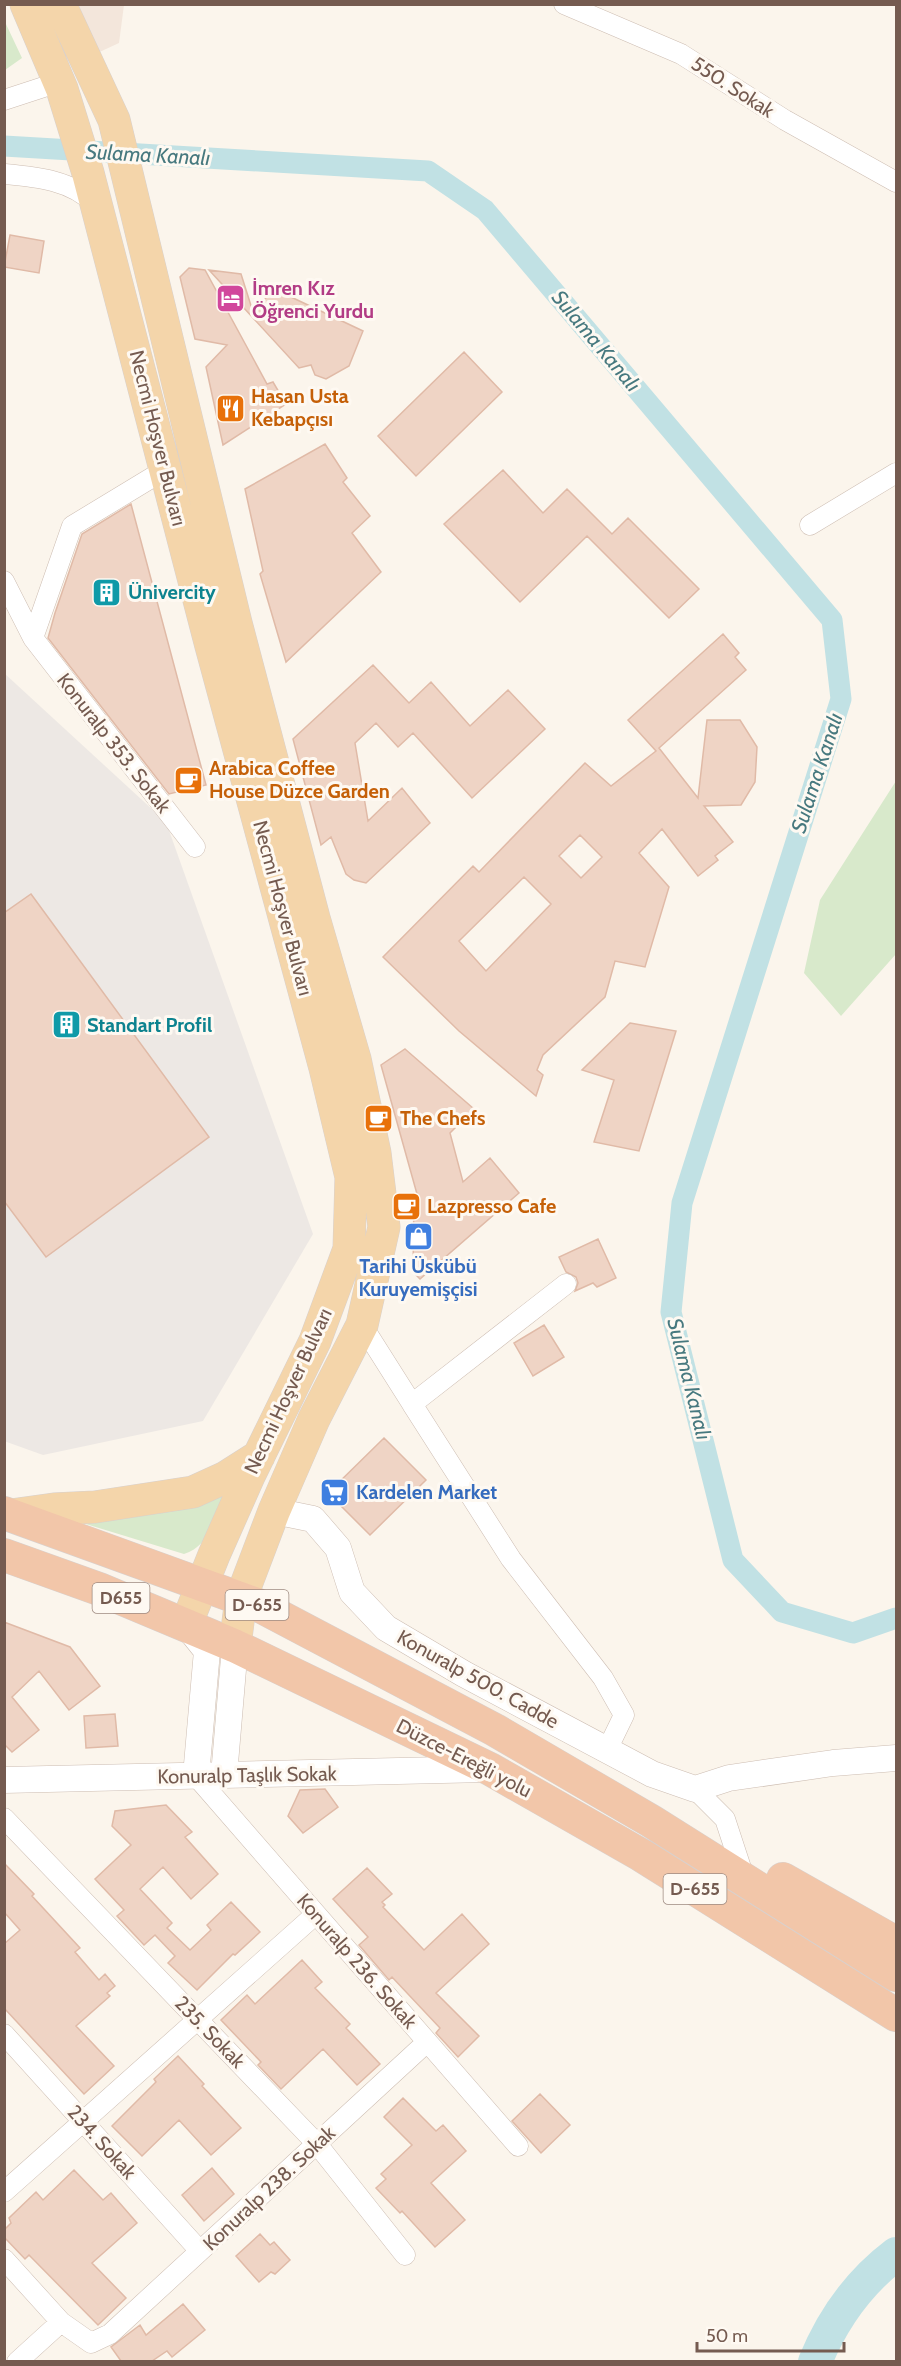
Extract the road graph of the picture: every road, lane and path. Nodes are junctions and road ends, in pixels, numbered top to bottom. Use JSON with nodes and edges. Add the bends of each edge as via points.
{"nodes":[{"id":1,"x":26,"y":4,"type":"edge"},
{"id":2,"x":60,"y":4,"type":"edge"},
{"id":3,"x":564,"y":4,"type":"edge"},
{"id":4,"x":61,"y":85,"type":"junction"},
{"id":5,"x":4,"y":100,"type":"edge"},
{"id":6,"x":4,"y":174,"type":"edge"},
{"id":7,"x":897,"y":182,"type":"edge"},
{"id":8,"x":97,"y":207,"type":"junction"},
{"id":9,"x":166,"y":469,"type":"junction"},
{"id":10,"x":897,"y":473,"type":"edge"},
{"id":11,"x":810,"y":525,"type":"dead end"},
{"id":12,"x":4,"y":581,"type":"edge"},
{"id":13,"x":33,"y":638,"type":"junction"},
{"id":14,"x":195,"y":847,"type":"dead end"},
{"id":15,"x":566,"y":1284,"type":"dead end"},
{"id":16,"x":362,"y":1325,"type":"junction"},
{"id":17,"x":412,"y":1404,"type":"junction"},
{"id":18,"x":259,"y":1456,"type":"junction"},
{"id":19,"x":274,"y":1511,"type":"junction"},
{"id":20,"x":8,"y":1514,"type":"edge"},
{"id":21,"x":4,"y":1555,"type":"edge"},
{"id":22,"x":202,"y":1583,"type":"junction"},
{"id":23,"x":241,"y":1598,"type":"junction"},
{"id":24,"x":186,"y":1625,"type":"junction"},
{"id":25,"x":235,"y":1646,"type":"junction"},
{"id":26,"x":607,"y":1750,"type":"junction"},
{"id":27,"x":897,"y":1758,"type":"edge"},
{"id":28,"x":490,"y":1768,"type":"junction"},
{"id":29,"x":224,"y":1775,"type":"junction"},
{"id":30,"x":196,"y":1776,"type":"junction"},
{"id":31,"x":4,"y":1780,"type":"edge"},
{"id":32,"x":695,"y":1789,"type":"junction"},
{"id":33,"x":4,"y":1818,"type":"edge"},
{"id":34,"x":741,"y":1866,"type":"junction"},
{"id":35,"x":316,"y":1914,"type":"junction"},
{"id":36,"x":897,"y":1943,"type":"edge"},
{"id":37,"x":897,"y":1975,"type":"edge"},
{"id":38,"x":897,"y":2015,"type":"edge"},
{"id":39,"x":199,"y":2021,"type":"junction"},
{"id":40,"x":4,"y":2034,"type":"edge"},
{"id":41,"x":427,"y":2042,"type":"junction"},
{"id":42,"x":84,"y":2122,"type":"junction"},
{"id":43,"x":317,"y":2144,"type":"junction"},
{"id":44,"x":518,"y":2146,"type":"dead end"},
{"id":45,"x":4,"y":2192,"type":"edge"},
{"id":46,"x":200,"y":2251,"type":"junction"},
{"id":47,"x":405,"y":2254,"type":"dead end"},
{"id":48,"x":4,"y":2259,"type":"edge"},
{"id":49,"x":61,"y":2322,"type":"junction"},
{"id":50,"x":17,"y":2361,"type":"edge"}],
"edges":[{"from":1,"to":4,"type":"main road","name":"Necmi Hoşver Bulvarı"},
{"from":2,"to":16,"type":"main road","name":"Necmi Hoşver Bulvarı","via":[[114,120],[236,623],[355,1059],[375,1153],[384,1227]]},
{"from":3,"to":7,"type":"street","name":"550. Sokak","via":[[681,54],[785,120]]},
{"from":4,"to":5,"type":"street"},
{"from":4,"to":8,"type":"main road","name":"Necmi Hoşver Bulvarı"},
{"from":6,"to":8,"type":"street","via":[[50,179],[88,196]]},
{"from":8,"to":9,"type":"main road","name":"Necmi Hoşver Bulvarı"},
{"from":9,"to":13,"type":"street","via":[[72,526]]},
{"from":9,"to":18,"type":"main road","name":"Necmi Hoşver Bulvarı","via":[[326,1068],[351,1177],[349,1249],[315,1341]]},
{"from":10,"to":11,"type":"street"},
{"from":12,"to":13,"type":"street","name":"Konuralp 353. Sokak"},
{"from":13,"to":14,"type":"street","name":"Konuralp 353. Sokak"},
{"from":15,"to":17,"type":"street"},
{"from":16,"to":17,"type":"street"},
{"from":16,"to":19,"type":"main road","name":"Necmi Hoşver Bulvarı","via":[[314,1419]]},
{"from":17,"to":26,"type":"street","via":[[511,1559],[603,1678],[624,1715]]},
{"from":18,"to":20,"type":"main road","via":[[226,1477],[193,1491],[95,1507]]},
{"from":18,"to":22,"type":"main road","name":"Necmi Hoşver Bulvarı"},
{"from":19,"to":23,"type":"main road","name":"Necmi Hoşver Bulvarı"},
{"from":19,"to":26,"type":"street","name":"Konuralp 500. Cadde","via":[[313,1519],[338,1548],[352,1592],[386,1628]]},
{"from":20,"to":22,"type":"highway","name":"Düzce-Ereğli yolu","number":"D-655"},
{"from":21,"to":24,"type":"highway","name":"Düzce-Ereğli yolu","number":"D655","via":[[99,1588]]},
{"from":22,"to":23,"type":"highway","name":"Düzce-Ereğli yolu","number":"D-655"},
{"from":22,"to":24,"type":"main road","name":"Necmi Hoşver Bulvarı"},
{"from":23,"to":25,"type":"main road","name":"Necmi Hoşver Bulvarı"},
{"from":23,"to":34,"type":"highway","name":"Düzce-Ereğli yolu","number":"D-655","via":[[495,1730],[651,1821]]},
{"from":24,"to":25,"type":"highway","name":"Düzce-Ereğli yolu","number":"D655"},
{"from":24,"to":30,"type":"street","via":[[207,1652]]},
{"from":25,"to":28,"type":"highway","name":"Düzce-Ereğli yolu","number":"D-655"},
{"from":25,"to":29,"type":"street"},
{"from":26,"to":32,"type":"street","name":"Konuralp 500. Cadde","via":[[652,1774]]},
{"from":27,"to":32,"type":"street","via":[[729,1778]]},
{"from":28,"to":29,"type":"street","name":"Konuralp Taşlık Sokak"},
{"from":28,"to":38,"type":"highway","name":"Düzce-Ereğli yolu","number":"D-655","via":[[641,1855]]},
{"from":29,"to":30,"type":"street","name":"Konuralp Taşlık Sokak"},
{"from":30,"to":31,"type":"street","name":"Konuralp Taşlık Sokak"},
{"from":30,"to":35,"type":"street","name":"Konuralp 236. Sokak"},
{"from":32,"to":34,"type":"street","via":[[725,1819]]},
{"from":33,"to":39,"type":"street","name":"235. Sokak"},
{"from":34,"to":36,"type":"highway"},
{"from":34,"to":37,"type":"highway"},
{"from":35,"to":39,"type":"street"},
{"from":35,"to":41,"type":"street","name":"Konuralp 236. Sokak"},
{"from":39,"to":42,"type":"street"},
{"from":39,"to":43,"type":"street","name":"235. Sokak"},
{"from":40,"to":42,"type":"street","name":"234. Sokak"},
{"from":41,"to":43,"type":"street","name":"Konuralp 238. Sokak"},
{"from":41,"to":44,"type":"street","name":"Konuralp 236. Sokak"},
{"from":42,"to":45,"type":"street"},
{"from":42,"to":46,"type":"street","name":"234. Sokak"},
{"from":43,"to":46,"type":"street","name":"Konuralp 238. Sokak"},
{"from":43,"to":47,"type":"street","name":"235. Sokak"},
{"from":46,"to":49,"type":"street","name":"Konuralp 238. Sokak","via":[[110,2334],[91,2343]]},
{"from":48,"to":49,"type":"street"},
{"from":49,"to":50,"type":"street"}]}
